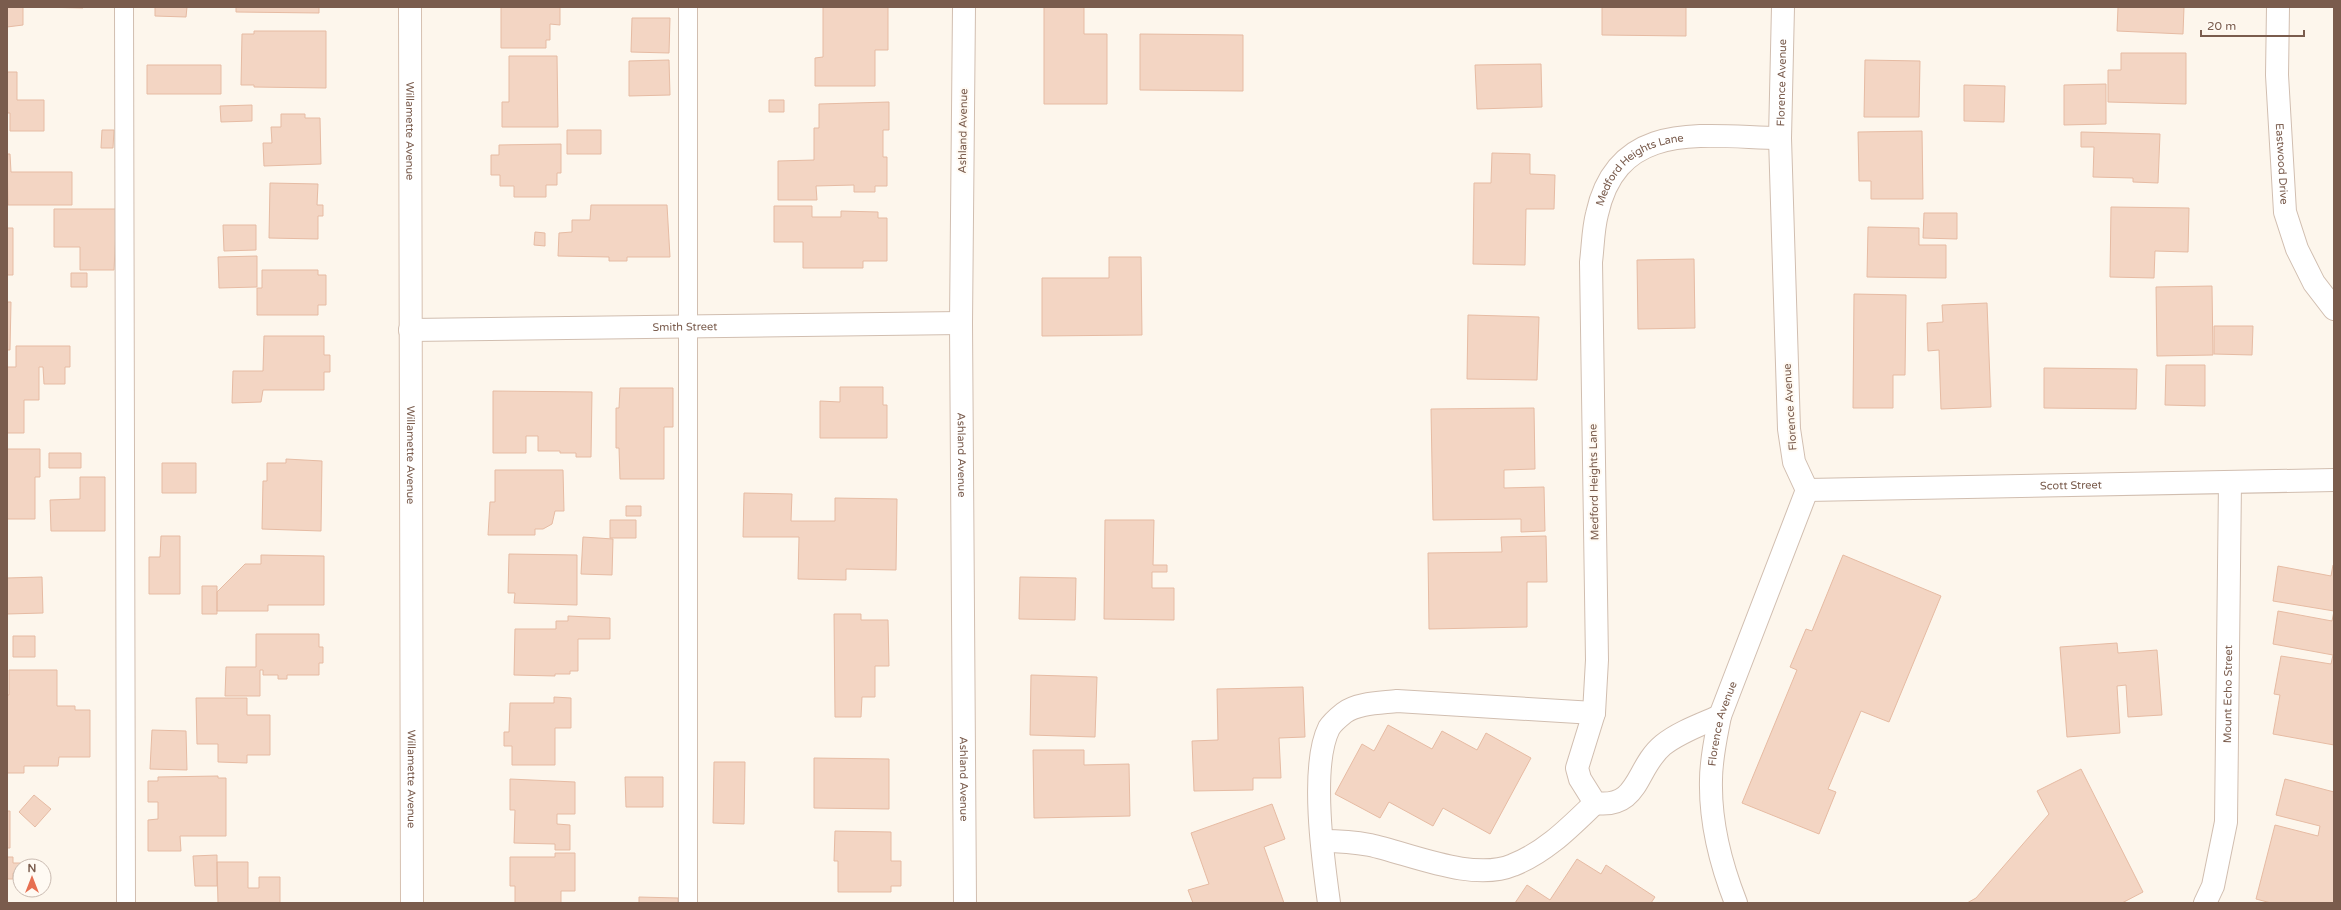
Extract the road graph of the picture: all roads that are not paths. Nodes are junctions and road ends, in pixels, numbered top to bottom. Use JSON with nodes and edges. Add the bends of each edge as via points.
{"nodes":[{"id":1,"x":124,"y":7,"type":"edge"},
{"id":2,"x":410,"y":7,"type":"edge"},
{"id":3,"x":688,"y":7,"type":"edge"},
{"id":4,"x":964,"y":7,"type":"edge"},
{"id":5,"x":1783,"y":7,"type":"edge"},
{"id":6,"x":2278,"y":7,"type":"edge"},
{"id":7,"x":1780,"y":138,"type":"junction"},
{"id":8,"x":2334,"y":309,"type":"edge"},
{"id":9,"x":961,"y":323,"type":"junction"},
{"id":10,"x":688,"y":327,"type":"junction"},
{"id":11,"x":410,"y":330,"type":"junction"},
{"id":12,"x":2334,"y":480,"type":"edge"},
{"id":13,"x":2230,"y":482,"type":"junction"},
{"id":14,"x":1807,"y":490,"type":"junction"},
{"id":15,"x":1594,"y":713,"type":"junction"},
{"id":16,"x":1720,"y":716,"type":"junction"},
{"id":17,"x":1595,"y":803,"type":"junction"},
{"id":18,"x":1322,"y":842,"type":"junction"},
{"id":19,"x":126,"y":903,"type":"edge"},
{"id":20,"x":412,"y":903,"type":"edge"},
{"id":21,"x":688,"y":903,"type":"edge"},
{"id":22,"x":965,"y":903,"type":"edge"},
{"id":23,"x":1329,"y":903,"type":"edge"},
{"id":24,"x":1736,"y":903,"type":"edge"},
{"id":25,"x":2205,"y":903,"type":"edge"}],
"edges":[{"from":1,"to":19,"type":"lane"},
{"from":2,"to":11,"type":"street","name":"Willamette Avenue"},
{"from":3,"to":10,"type":"lane"},
{"from":4,"to":9,"type":"street","name":"Ashland Avenue"},
{"from":5,"to":7,"type":"street","name":"Florence Avenue"},
{"from":6,"to":8,"type":"street","name":"Eastwood Drive","via":[[2277,75],[2285,212],[2300,256],[2314,283]]},
{"from":7,"to":14,"type":"street","name":"Florence Avenue","via":[[1789,429],[1794,462]]},
{"from":7,"to":15,"type":"street","name":"Medford Heights Lane","via":[[1677,137],[1656,142],[1636,151],[1611,176],[1597,213],[1591,262],[1597,660]]},
{"from":9,"to":10,"type":"street","name":"Smith Street"},
{"from":9,"to":22,"type":"street","name":"Ashland Avenue"},
{"from":10,"to":11,"type":"street","name":"Smith Street"},
{"from":10,"to":21,"type":"lane"},
{"from":11,"to":20,"type":"street","name":"Willamette Avenue"},
{"from":12,"to":13,"type":"street","name":"Scott Street"},
{"from":13,"to":14,"type":"street","name":"Scott Street"},
{"from":13,"to":25,"type":"street","name":"Mount Echo Street","via":[[2226,822],[2213,886]]},
{"from":14,"to":16,"type":"street","name":"Florence Avenue"},
{"from":15,"to":17,"type":"street","name":"Medford Heights Lane","via":[[1577,768],[1580,779]]},
{"from":15,"to":18,"type":"street","via":[[1397,701],[1368,704],[1345,712],[1329,728],[1321,761],[1319,805]]},
{"from":16,"to":17,"type":"street","via":[[1664,744],[1649,758],[1627,798],[1610,805]]},
{"from":16,"to":24,"type":"street","name":"Florence Avenue","via":[[1711,780],[1712,810],[1724,873]]},
{"from":17,"to":18,"type":"street","via":[[1541,851],[1512,866],[1484,870],[1455,866],[1364,844],[1344,841]]},
{"from":18,"to":23,"type":"street"}]}
